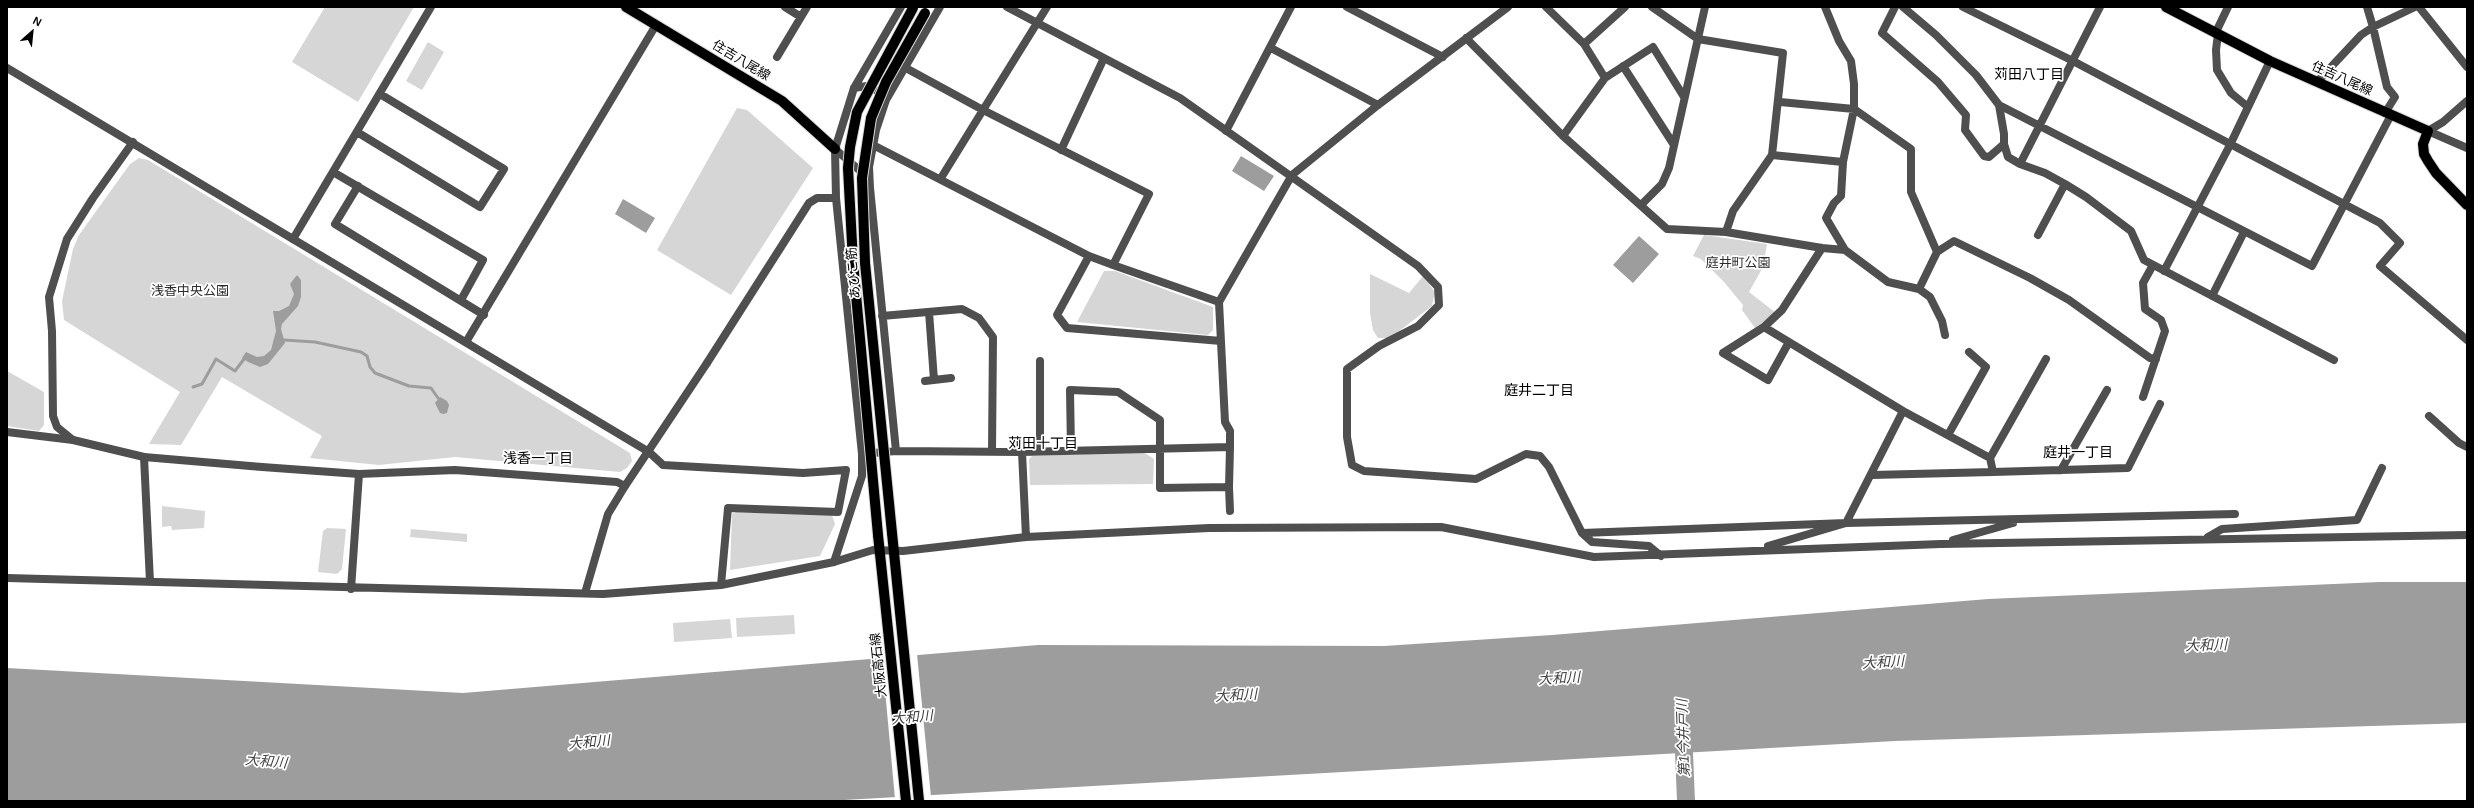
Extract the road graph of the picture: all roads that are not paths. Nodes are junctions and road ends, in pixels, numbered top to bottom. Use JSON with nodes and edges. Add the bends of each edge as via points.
{"nodes":[{"id":1,"x":432,"y":7,"type":"edge"},
{"id":2,"x":626,"y":7,"type":"edge"},
{"id":3,"x":785,"y":7,"type":"edge"},
{"id":4,"x":807,"y":7,"type":"edge"},
{"id":5,"x":901,"y":7,"type":"edge"},
{"id":6,"x":913,"y":7,"type":"edge"},
{"id":7,"x":940,"y":7,"type":"edge"},
{"id":8,"x":1007,"y":7,"type":"edge"},
{"id":9,"x":1047,"y":7,"type":"edge"},
{"id":10,"x":1291,"y":7,"type":"edge"},
{"id":11,"x":1347,"y":7,"type":"edge"},
{"id":12,"x":1546,"y":7,"type":"edge"},
{"id":13,"x":1625,"y":7,"type":"edge"},
{"id":14,"x":1652,"y":7,"type":"edge"},
{"id":15,"x":1706,"y":7,"type":"edge"},
{"id":16,"x":1825,"y":7,"type":"edge"},
{"id":17,"x":1895,"y":7,"type":"edge"},
{"id":18,"x":1903,"y":7,"type":"edge"},
{"id":19,"x":1963,"y":7,"type":"edge"},
{"id":20,"x":2100,"y":7,"type":"edge"},
{"id":21,"x":2166,"y":7,"type":"edge"},
{"id":22,"x":2228,"y":7,"type":"edge"},
{"id":23,"x":2367,"y":7,"type":"edge"},
{"id":24,"x":2415,"y":7,"type":"edge"},
{"id":25,"x":2418,"y":7,"type":"edge"},
{"id":26,"x":1505,"y":8,"type":"edge"},
{"id":27,"x":927,"y":10,"type":"edge"},
{"id":28,"x":2181,"y":10,"type":"edge"},
{"id":29,"x":801,"y":17,"type":"junction"},
{"id":30,"x":1037,"y":23,"type":"junction"},
{"id":31,"x":656,"y":25,"type":"junction"},
{"id":32,"x":2373,"y":27,"type":"junction"},
{"id":33,"x":2217,"y":33,"type":"junction"},
{"id":34,"x":1466,"y":38,"type":"junction"},
{"id":35,"x":1698,"y":39,"type":"junction"},
{"id":36,"x":1584,"y":44,"type":"junction"},
{"id":37,"x":1271,"y":48,"type":"junction"},
{"id":38,"x":777,"y":57,"type":"dead end"},
{"id":39,"x":1443,"y":57,"type":"junction"},
{"id":40,"x":1104,"y":58,"type":"junction"},
{"id":41,"x":2071,"y":60,"type":"junction"},
{"id":42,"x":2270,"y":61,"type":"junction"},
{"id":43,"x":1624,"y":66,"type":"junction"},
{"id":44,"x":904,"y":67,"type":"junction"},
{"id":45,"x":2467,"y":67,"type":"edge"},
{"id":46,"x":7,"y":68,"type":"edge"},
{"id":47,"x":1605,"y":78,"type":"junction"},
{"id":48,"x":2317,"y":82,"type":"junction"},
{"id":49,"x":854,"y":88,"type":"junction"},
{"id":50,"x":380,"y":94,"type":"junction"},
{"id":51,"x":1684,"y":97,"type":"junction"},
{"id":52,"x":886,"y":100,"type":"junction"},
{"id":53,"x":2467,"y":101,"type":"edge"},
{"id":54,"x":1780,"y":102,"type":"junction"},
{"id":55,"x":1378,"y":105,"type":"junction"},
{"id":56,"x":1999,"y":105,"type":"junction"},
{"id":57,"x":2248,"y":107,"type":"junction"},
{"id":58,"x":1854,"y":109,"type":"junction"},
{"id":59,"x":982,"y":110,"type":"junction"},
{"id":60,"x":2388,"y":114,"type":"junction"},
{"id":61,"x":2039,"y":126,"type":"junction"},
{"id":62,"x":1226,"y":131,"type":"junction"},
{"id":63,"x":2428,"y":131,"type":"junction"},
{"id":64,"x":357,"y":132,"type":"junction"},
{"id":65,"x":1563,"y":136,"type":"junction"},
{"id":66,"x":133,"y":142,"type":"junction"},
{"id":67,"x":2004,"y":144,"type":"junction"},
{"id":68,"x":873,"y":145,"type":"junction"},
{"id":69,"x":1674,"y":145,"type":"junction"},
{"id":70,"x":2230,"y":145,"type":"junction"},
{"id":71,"x":2467,"y":148,"type":"edge"},
{"id":72,"x":835,"y":149,"type":"junction"},
{"id":73,"x":1061,"y":150,"type":"junction"},
{"id":74,"x":1772,"y":155,"type":"junction"},
{"id":75,"x":1844,"y":162,"type":"junction"},
{"id":76,"x":2020,"y":164,"type":"junction"},
{"id":77,"x":333,"y":172,"type":"junction"},
{"id":78,"x":1292,"y":175,"type":"junction"},
{"id":79,"x":869,"y":178,"type":"junction"},
{"id":80,"x":941,"y":178,"type":"junction"},
{"id":81,"x":2065,"y":184,"type":"junction"},
{"id":82,"x":358,"y":186,"type":"junction"},
{"id":83,"x":836,"y":198,"type":"junction"},
{"id":84,"x":1640,"y":205,"type":"junction"},
{"id":85,"x":2344,"y":205,"type":"junction"},
{"id":86,"x":2467,"y":205,"type":"edge"},
{"id":87,"x":2196,"y":208,"type":"junction"},
{"id":88,"x":1726,"y":232,"type":"junction"},
{"id":89,"x":2244,"y":232,"type":"junction"},
{"id":90,"x":2038,"y":235,"type":"dead end"},
{"id":91,"x":293,"y":239,"type":"junction"},
{"id":92,"x":1822,"y":248,"type":"junction"},
{"id":93,"x":1845,"y":250,"type":"junction"},
{"id":94,"x":1937,"y":252,"type":"junction"},
{"id":95,"x":1089,"y":256,"type":"junction"},
{"id":96,"x":876,"y":257,"type":"junction"},
{"id":97,"x":842,"y":262,"type":"junction"},
{"id":98,"x":1113,"y":265,"type":"junction"},
{"id":99,"x":2153,"y":265,"type":"junction"},
{"id":100,"x":2164,"y":270,"type":"junction"},
{"id":101,"x":1918,"y":289,"type":"junction"},
{"id":102,"x":2212,"y":296,"type":"junction"},
{"id":103,"x":460,"y":300,"type":"junction"},
{"id":104,"x":1219,"y":302,"type":"junction"},
{"id":105,"x":929,"y":312,"type":"junction"},
{"id":106,"x":484,"y":315,"type":"junction"},
{"id":107,"x":882,"y":316,"type":"junction"},
{"id":108,"x":1764,"y":327,"type":"junction"},
{"id":109,"x":1945,"y":335,"type":"dead end"},
{"id":110,"x":2467,"y":340,"type":"edge"},
{"id":111,"x":1221,"y":341,"type":"junction"},
{"id":112,"x":466,"y":342,"type":"junction"},
{"id":113,"x":1789,"y":342,"type":"junction"},
{"id":114,"x":1969,"y":352,"type":"dead end"},
{"id":115,"x":2046,"y":358,"type":"dead end"},
{"id":116,"x":2156,"y":359,"type":"junction"},
{"id":117,"x":2334,"y":360,"type":"dead end"},
{"id":118,"x":1040,"y":361,"type":"dead end"},
{"id":119,"x":1031,"y":372,"type":"dead end"},
{"id":120,"x":1040,"y":372,"type":"junction"},
{"id":121,"x":951,"y":378,"type":"dead end"},
{"id":122,"x":934,"y":380,"type":"junction"},
{"id":123,"x":925,"y":381,"type":"dead end"},
{"id":124,"x":2107,"y":390,"type":"dead end"},
{"id":125,"x":2143,"y":397,"type":"dead end"},
{"id":126,"x":2160,"y":404,"type":"dead end"},
{"id":127,"x":1903,"y":411,"type":"junction"},
{"id":128,"x":2429,"y":416,"type":"dead end"},
{"id":129,"x":7,"y":432,"type":"edge"},
{"id":130,"x":1948,"y":435,"type":"junction"},
{"id":131,"x":73,"y":440,"type":"junction"},
{"id":132,"x":2467,"y":446,"type":"edge"},
{"id":133,"x":1230,"y":447,"type":"junction"},
{"id":134,"x":1160,"y":448,"type":"junction"},
{"id":135,"x":1071,"y":450,"type":"junction"},
{"id":136,"x":896,"y":451,"type":"junction"},
{"id":137,"x":992,"y":451,"type":"junction"},
{"id":138,"x":1040,"y":451,"type":"junction"},
{"id":139,"x":649,"y":452,"type":"junction"},
{"id":140,"x":1022,"y":452,"type":"junction"},
{"id":141,"x":862,"y":454,"type":"junction"},
{"id":142,"x":144,"y":457,"type":"junction"},
{"id":143,"x":1990,"y":458,"type":"junction"},
{"id":144,"x":2382,"y":468,"type":"dead end"},
{"id":145,"x":2061,"y":470,"type":"junction"},
{"id":146,"x":1993,"y":472,"type":"junction"},
{"id":147,"x":359,"y":474,"type":"junction"},
{"id":148,"x":1872,"y":474,"type":"junction"},
{"id":149,"x":626,"y":486,"type":"junction"},
{"id":150,"x":1229,"y":487,"type":"junction"},
{"id":151,"x":1230,"y":511,"type":"dead end"},
{"id":152,"x":2235,"y":514,"type":"dead end"},
{"id":153,"x":2025,"y":520,"type":"junction"},
{"id":154,"x":1846,"y":523,"type":"junction"},
{"id":155,"x":1582,"y":533,"type":"junction"},
{"id":156,"x":2467,"y":535,"type":"edge"},
{"id":157,"x":1026,"y":537,"type":"junction"},
{"id":158,"x":2207,"y":537,"type":"junction"},
{"id":159,"x":1941,"y":544,"type":"junction"},
{"id":160,"x":880,"y":549,"type":"junction"},
{"id":161,"x":1756,"y":550,"type":"junction"},
{"id":162,"x":894,"y":556,"type":"junction"},
{"id":163,"x":1661,"y":556,"type":"junction"},
{"id":164,"x":834,"y":562,"type":"junction"},
{"id":165,"x":7,"y":578,"type":"edge"},
{"id":166,"x":150,"y":582,"type":"junction"},
{"id":167,"x":721,"y":585,"type":"junction"},
{"id":168,"x":351,"y":589,"type":"junction"},
{"id":169,"x":585,"y":593,"type":"junction"},
{"id":170,"x":906,"y":801,"type":"edge"},
{"id":171,"x":919,"y":801,"type":"edge"}],
"edges":[{"from":1,"to":50,"type":"street"},
{"from":2,"to":31,"type":"main road","name":"住吉八尾線"},
{"from":3,"to":29,"type":"street"},
{"from":4,"to":29,"type":"street"},
{"from":5,"to":49,"type":"street"},
{"from":6,"to":160,"type":"main road","name":"あびこ筋","bridge":true,"via":[[857,112],[848,168],[852,262]]},
{"from":7,"to":44,"type":"street"},
{"from":8,"to":30,"type":"street"},
{"from":9,"to":30,"type":"street"},
{"from":10,"to":37,"type":"street"},
{"from":11,"to":39,"type":"street"},
{"from":12,"to":36,"type":"street"},
{"from":13,"to":36,"type":"street"},
{"from":14,"to":35,"type":"street"},
{"from":15,"to":35,"type":"street"},
{"from":16,"to":58,"type":"street","via":[[1839,41],[1851,61]]},
{"from":17,"to":67,"type":"street","via":[[1882,33],[1948,93],[1966,115],[1965,130],[1984,156],[1989,157]]},
{"from":18,"to":56,"type":"street","via":[[1936,35],[1976,75]]},
{"from":19,"to":41,"type":"street"},
{"from":20,"to":41,"type":"street"},
{"from":21,"to":28,"type":"main road","name":"住吉八尾線"},
{"from":22,"to":33,"type":"street"},
{"from":23,"to":32,"type":"street"},
{"from":24,"to":32,"type":"street"},
{"from":25,"to":45,"type":"street"},
{"from":26,"to":34,"type":"street"},
{"from":27,"to":162,"type":"main road","name":"あびこ筋","bridge":true,"via":[[886,82],[871,118],[862,178],[865,263]]},
{"from":28,"to":33,"type":"main road","name":"住吉八尾線"},
{"from":29,"to":38,"type":"street"},
{"from":30,"to":40,"type":"street"},
{"from":30,"to":59,"type":"street"},
{"from":31,"to":72,"type":"main road","name":"住吉八尾線","via":[[782,101]]},
{"from":31,"to":106,"type":"street"},
{"from":32,"to":48,"type":"street","via":[[2361,35]]},
{"from":32,"to":60,"type":"street","via":[[2387,87],[2395,97]]},
{"from":33,"to":42,"type":"main road","name":"住吉八尾線"},
{"from":33,"to":57,"type":"street","via":[[2217,70],[2231,93]]},
{"from":34,"to":39,"type":"street"},
{"from":34,"to":65,"type":"street"},
{"from":35,"to":51,"type":"street"},
{"from":35,"to":54,"type":"street","via":[[1784,53]]},
{"from":36,"to":47,"type":"street"},
{"from":37,"to":55,"type":"street"},
{"from":37,"to":62,"type":"street"},
{"from":39,"to":55,"type":"street"},
{"from":40,"to":62,"type":"street","via":[[1180,98]]},
{"from":40,"to":73,"type":"street"},
{"from":41,"to":61,"type":"street"},
{"from":41,"to":70,"type":"street"},
{"from":42,"to":48,"type":"main road","name":"住吉八尾線"},
{"from":42,"to":57,"type":"street"},
{"from":43,"to":47,"type":"street"},
{"from":43,"to":51,"type":"street","via":[[1652,47]]},
{"from":43,"to":69,"type":"street"},
{"from":44,"to":52,"type":"street"},
{"from":44,"to":59,"type":"street"},
{"from":46,"to":66,"type":"street"},
{"from":47,"to":65,"type":"street"},
{"from":48,"to":60,"type":"main road","name":"住吉八尾線"},
{"from":49,"to":52,"type":"street","via":[[867,86]]},
{"from":49,"to":72,"type":"street"},
{"from":50,"to":64,"type":"street"},
{"from":50,"to":64,"type":"street","via":[[504,169],[480,207]]},
{"from":51,"to":69,"type":"street"},
{"from":52,"to":68,"type":"street"},
{"from":53,"to":63,"type":"street","via":[[2443,122]]},
{"from":54,"to":58,"type":"street"},
{"from":54,"to":74,"type":"street"},
{"from":55,"to":78,"type":"street"},
{"from":56,"to":61,"type":"street"},
{"from":56,"to":67,"type":"street"},
{"from":57,"to":70,"type":"street"},
{"from":58,"to":75,"type":"street"},
{"from":58,"to":94,"type":"street","via":[[1911,149],[1911,192]]},
{"from":59,"to":73,"type":"street"},
{"from":59,"to":80,"type":"street"},
{"from":60,"to":63,"type":"main road","name":"住吉八尾線"},
{"from":60,"to":85,"type":"street"},
{"from":61,"to":76,"type":"street"},
{"from":61,"to":87,"type":"street"},
{"from":62,"to":78,"type":"street"},
{"from":63,"to":71,"type":"street"},
{"from":63,"to":86,"type":"main road","via":[[2423,144],[2426,157],[2436,174]]},
{"from":64,"to":77,"type":"street"},
{"from":65,"to":84,"type":"street"},
{"from":66,"to":91,"type":"street"},
{"from":66,"to":131,"type":"street","via":[[67,239],[49,297],[53,416],[57,427]]},
{"from":67,"to":76,"type":"street","via":[[2008,157]]},
{"from":68,"to":79,"type":"street"},
{"from":68,"to":80,"type":"street"},
{"from":69,"to":84,"type":"street","via":[[1662,184]]},
{"from":70,"to":85,"type":"street"},
{"from":70,"to":87,"type":"street"},
{"from":72,"to":79,"type":"street"},
{"from":72,"to":83,"type":"street"},
{"from":73,"to":98,"type":"street","via":[[1150,194]]},
{"from":74,"to":75,"type":"street"},
{"from":74,"to":88,"type":"street","via":[[1733,211]]},
{"from":75,"to":93,"type":"street","via":[[1841,196],[1826,218]]},
{"from":76,"to":81,"type":"street"},
{"from":77,"to":82,"type":"street"},
{"from":77,"to":91,"type":"street"},
{"from":78,"to":104,"type":"street"},
{"from":78,"to":155,"type":"street","via":[[1418,266],[1438,287],[1439,306],[1418,326],[1379,346],[1347,369],[1347,437],[1352,465],[1364,470],[1476,478],[1526,454],[1540,456],[1549,467]]},
{"from":79,"to":96,"type":"street"},
{"from":80,"to":95,"type":"street"},
{"from":81,"to":90,"type":"street"},
{"from":81,"to":99,"type":"street","via":[[2131,231],[2144,260]]},
{"from":82,"to":103,"type":"street","via":[[335,224]]},
{"from":82,"to":103,"type":"street","via":[[483,260]]},
{"from":83,"to":97,"type":"street"},
{"from":83,"to":139,"type":"street","via":[[816,198],[809,203]]},
{"from":84,"to":88,"type":"street","via":[[1667,229]]},
{"from":85,"to":89,"type":"street","via":[[2312,266]]},
{"from":85,"to":110,"type":"street","via":[[2380,223],[2400,243],[2380,266]]},
{"from":87,"to":89,"type":"street"},
{"from":87,"to":100,"type":"street"},
{"from":88,"to":92,"type":"street"},
{"from":89,"to":102,"type":"street"},
{"from":91,"to":112,"type":"street"},
{"from":92,"to":93,"type":"street"},
{"from":92,"to":108,"type":"street","via":[[1782,310]]},
{"from":93,"to":101,"type":"street","via":[[1888,282]]},
{"from":94,"to":101,"type":"street"},
{"from":94,"to":116,"type":"street","via":[[1954,241],[2030,278],[2069,300],[2150,358]]},
{"from":95,"to":98,"type":"street"},
{"from":95,"to":111,"type":"street","via":[[1056,315],[1066,328]]},
{"from":96,"to":97,"type":"street","via":[[870,267],[850,269]]},
{"from":96,"to":107,"type":"street"},
{"from":97,"to":141,"type":"street"},
{"from":98,"to":104,"type":"street"},
{"from":99,"to":100,"type":"street"},
{"from":99,"to":116,"type":"street","via":[[2144,283],[2145,309],[2161,320],[2165,331]]},
{"from":100,"to":102,"type":"street"},
{"from":101,"to":109,"type":"street","via":[[1930,297],[1942,321]]},
{"from":102,"to":117,"type":"street"},
{"from":103,"to":106,"type":"street"},
{"from":104,"to":111,"type":"street"},
{"from":105,"to":107,"type":"street"},
{"from":105,"to":122,"type":"street"},
{"from":105,"to":137,"type":"street","via":[[962,309],[979,318],[993,337]]},
{"from":106,"to":112,"type":"street"},
{"from":107,"to":136,"type":"street"},
{"from":108,"to":113,"type":"street"},
{"from":108,"to":113,"type":"street","via":[[1723,353],[1768,380]]},
{"from":111,"to":133,"type":"street","via":[[1225,422],[1230,431]]},
{"from":112,"to":139,"type":"street"},
{"from":113,"to":127,"type":"street"},
{"from":114,"to":130,"type":"street","via":[[1986,367]]},
{"from":115,"to":143,"type":"street"},
{"from":116,"to":125,"type":"street"},
{"from":118,"to":120,"type":"street"},
{"from":119,"to":120,"type":"street"},
{"from":120,"to":138,"type":"street"},
{"from":121,"to":122,"type":"street"},
{"from":122,"to":123,"type":"street"},
{"from":124,"to":145,"type":"street"},
{"from":126,"to":145,"type":"street","via":[[2128,468]]},
{"from":127,"to":130,"type":"street"},
{"from":127,"to":148,"type":"street"},
{"from":128,"to":132,"type":"street","via":[[2459,443]]},
{"from":129,"to":131,"type":"street"},
{"from":130,"to":143,"type":"street"},
{"from":131,"to":142,"type":"street"},
{"from":133,"to":134,"type":"street"},
{"from":133,"to":150,"type":"street"},
{"from":134,"to":135,"type":"street"},
{"from":134,"to":135,"type":"street","via":[[1160,420],[1118,392],[1070,390]]},
{"from":134,"to":150,"type":"street","via":[[1160,488]]},
{"from":135,"to":138,"type":"street"},
{"from":136,"to":137,"type":"street"},
{"from":136,"to":141,"type":"street"},
{"from":137,"to":140,"type":"street"},
{"from":138,"to":140,"type":"street"},
{"from":139,"to":149,"type":"street"},
{"from":139,"to":167,"type":"street","via":[[663,465],[803,473],[846,470],[838,512],[728,508]]},
{"from":140,"to":157,"type":"street"},
{"from":141,"to":164,"type":"street","via":[[862,476]]},
{"from":142,"to":147,"type":"street"},
{"from":142,"to":166,"type":"street"},
{"from":143,"to":146,"type":"street"},
{"from":144,"to":158,"type":"street","via":[[2357,520],[2222,529]]},
{"from":145,"to":146,"type":"street"},
{"from":146,"to":148,"type":"street"},
{"from":147,"to":149,"type":"street","via":[[455,470],[617,482]]},
{"from":147,"to":168,"type":"street"},
{"from":148,"to":154,"type":"street"},
{"from":149,"to":169,"type":"street","via":[[608,514]]},
{"from":150,"to":151,"type":"street"},
{"from":152,"to":153,"type":"street"},
{"from":153,"to":154,"type":"street"},
{"from":153,"to":159,"type":"street"},
{"from":154,"to":155,"type":"street"},
{"from":154,"to":161,"type":"street"},
{"from":155,"to":163,"type":"street","via":[[1592,542],[1649,546]]},
{"from":156,"to":158,"type":"street"},
{"from":157,"to":162,"type":"street"},
{"from":157,"to":163,"type":"street","via":[[1209,528],[1441,527],[1594,557]]},
{"from":158,"to":159,"type":"street"},
{"from":159,"to":161,"type":"street"},
{"from":160,"to":162,"type":"street"},
{"from":160,"to":164,"type":"street"},
{"from":160,"to":170,"type":"main road","name":"大阪高石線"},
{"from":161,"to":163,"type":"street"},
{"from":162,"to":171,"type":"main road","name":"大阪高石線"},
{"from":164,"to":167,"type":"street"},
{"from":165,"to":166,"type":"street"},
{"from":166,"to":168,"type":"street"},
{"from":167,"to":169,"type":"street","via":[[603,594]]},
{"from":168,"to":169,"type":"street"}]}
